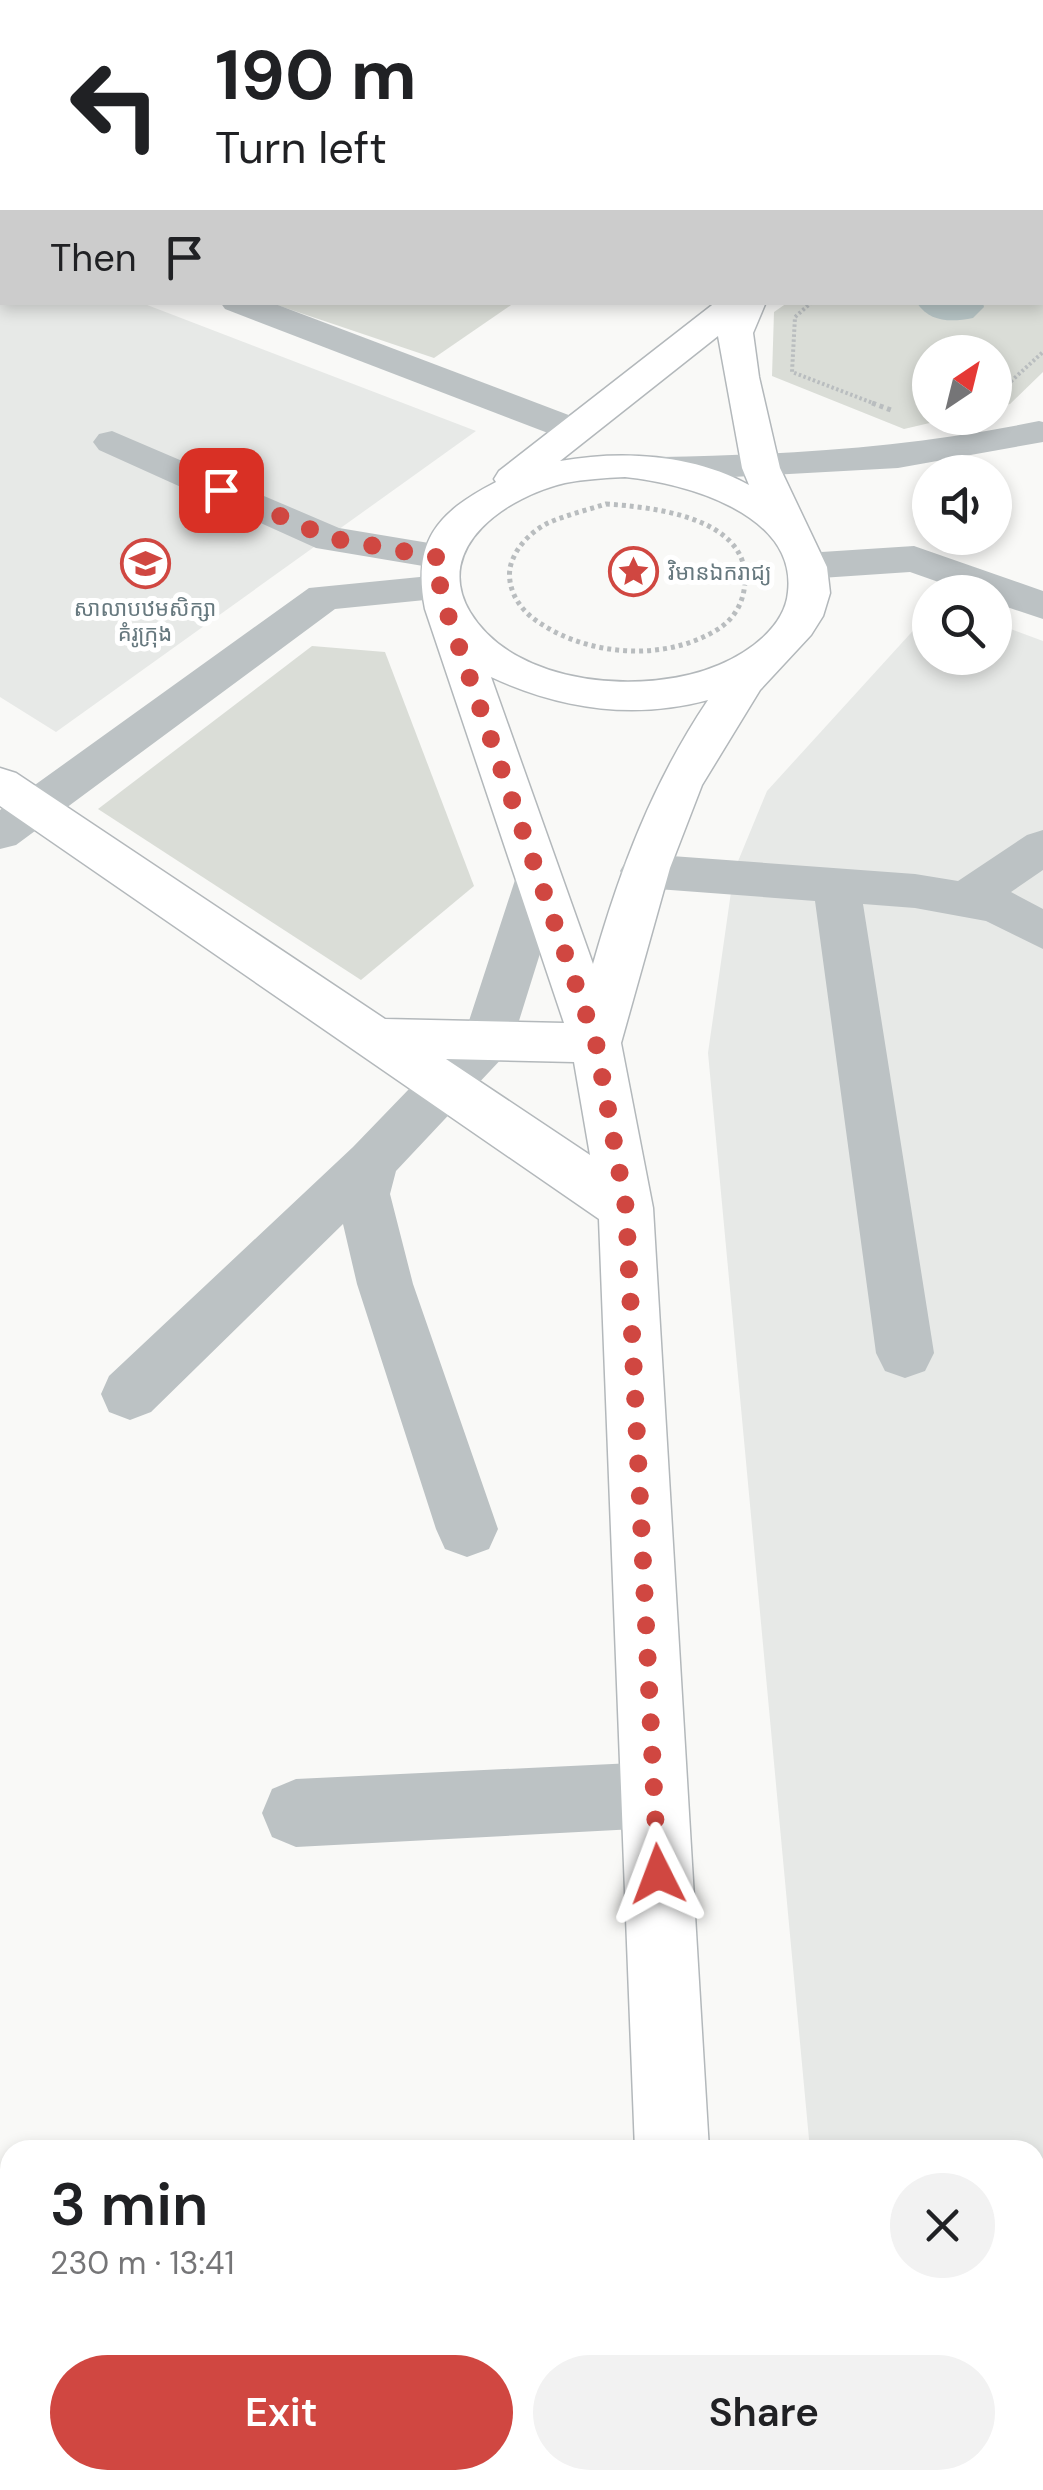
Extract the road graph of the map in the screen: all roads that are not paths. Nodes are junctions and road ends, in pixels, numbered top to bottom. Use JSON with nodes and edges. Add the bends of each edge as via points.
{"nodes":[{"id":1,"x":418,"y":0,"type":"edge"},
{"id":2,"x":427,"y":0,"type":"edge"},
{"id":3,"x":244,"y":305,"type":"edge"},
{"id":4,"x":735,"y":305,"type":"edge"},
{"id":5,"x":748,"y":305,"type":"edge"},
{"id":6,"x":574,"y":430,"type":"junction"},
{"id":7,"x":1041,"y":430,"type":"edge"},
{"id":8,"x":112,"y":442,"type":"dead end"},
{"id":9,"x":1012,"y":459,"type":"edge"},
{"id":10,"x":760,"y":468,"type":"junction"},
{"id":11,"x":661,"y":470,"type":"junction"},
{"id":12,"x":470,"y":514,"type":"junction"},
{"id":13,"x":912,"y":548,"type":"edge"},
{"id":14,"x":799,"y":552,"type":"junction"},
{"id":15,"x":938,"y":555,"type":"edge"},
{"id":16,"x":442,"y":585,"type":"junction"},
{"id":17,"x":1043,"y":606,"type":"edge"},
{"id":18,"x":756,"y":665,"type":"junction"},
{"id":19,"x":11,"y":808,"type":"edge"},
{"id":20,"x":1043,"y":847,"type":"edge"},
{"id":21,"x":644,"y":871,"type":"junction"},
{"id":22,"x":539,"y":880,"type":"junction"},
{"id":23,"x":838,"y":886,"type":"junction"},
{"id":24,"x":965,"y":900,"type":"junction"},
{"id":25,"x":1043,"y":932,"type":"edge"},
{"id":26,"x":373,"y":1038,"type":"junction"},
{"id":27,"x":488,"y":1040,"type":"junction"},
{"id":28,"x":596,"y":1043,"type":"junction"},
{"id":29,"x":444,"y":1086,"type":"junction"},
{"id":30,"x":372,"y":1162,"type":"junction"},
{"id":31,"x":626,"y":1208,"type":"junction"},
{"id":32,"x":906,"y":1353,"type":"dead end"},
{"id":33,"x":130,"y":1394,"type":"dead end"},
{"id":34,"x":467,"y":1530,"type":"dead end"},
{"id":35,"x":654,"y":1795,"type":"junction"},
{"id":36,"x":296,"y":1813,"type":"dead end"},
{"id":37,"x":671,"y":2140,"type":"edge"}],
"edges":[{"from":1,"to":2,"type":"street"},
{"from":3,"to":6,"type":"street"},
{"from":4,"to":6,"type":"main road"},
{"from":5,"to":10,"type":"main road","via":[[735,333]]},
{"from":6,"to":12,"type":"main road"},
{"from":7,"to":9,"type":"street"},
{"from":7,"to":10,"type":"street","via":[[960,451]]},
{"from":8,"to":16,"type":"street"},
{"from":10,"to":11,"type":"street"},
{"from":10,"to":14,"type":"main road"},
{"from":11,"to":12,"type":"main road","via":[[609,466],[551,474],[512,487]]},
{"from":11,"to":14,"type":"main road","via":[[745,497],[769,513]]},
{"from":12,"to":16,"type":"main road","via":[[451,536]]},
{"from":13,"to":14,"type":"street"},
{"from":14,"to":18,"type":"main road","via":[[809,592],[801,618],[788,639]]},
{"from":15,"to":17,"type":"street"},
{"from":16,"to":18,"type":"main road","via":[[467,640],[535,680],[580,692],[666,694]]},
{"from":16,"to":19,"type":"street","via":[[324,597]]},
{"from":16,"to":22,"type":"main road"},
{"from":18,"to":21,"type":"main road","via":[[698,744]]},
{"from":19,"to":26,"type":"main road"},
{"from":20,"to":24,"type":"street"},
{"from":21,"to":23,"type":"street"},
{"from":21,"to":28,"type":"main road"},
{"from":22,"to":27,"type":"street"},
{"from":22,"to":28,"type":"main road"},
{"from":23,"to":24,"type":"street"},
{"from":23,"to":32,"type":"street"},
{"from":24,"to":25,"type":"street","via":[[998,906]]},
{"from":26,"to":27,"type":"main road"},
{"from":26,"to":29,"type":"main road"},
{"from":27,"to":28,"type":"main road"},
{"from":27,"to":29,"type":"street"},
{"from":28,"to":31,"type":"main road"},
{"from":29,"to":30,"type":"street"},
{"from":29,"to":31,"type":"main road"},
{"from":30,"to":33,"type":"street"},
{"from":30,"to":34,"type":"street","via":[[363,1194],[384,1284]]},
{"from":31,"to":35,"type":"main road"},
{"from":35,"to":36,"type":"street"},
{"from":35,"to":37,"type":"main road"}]}
